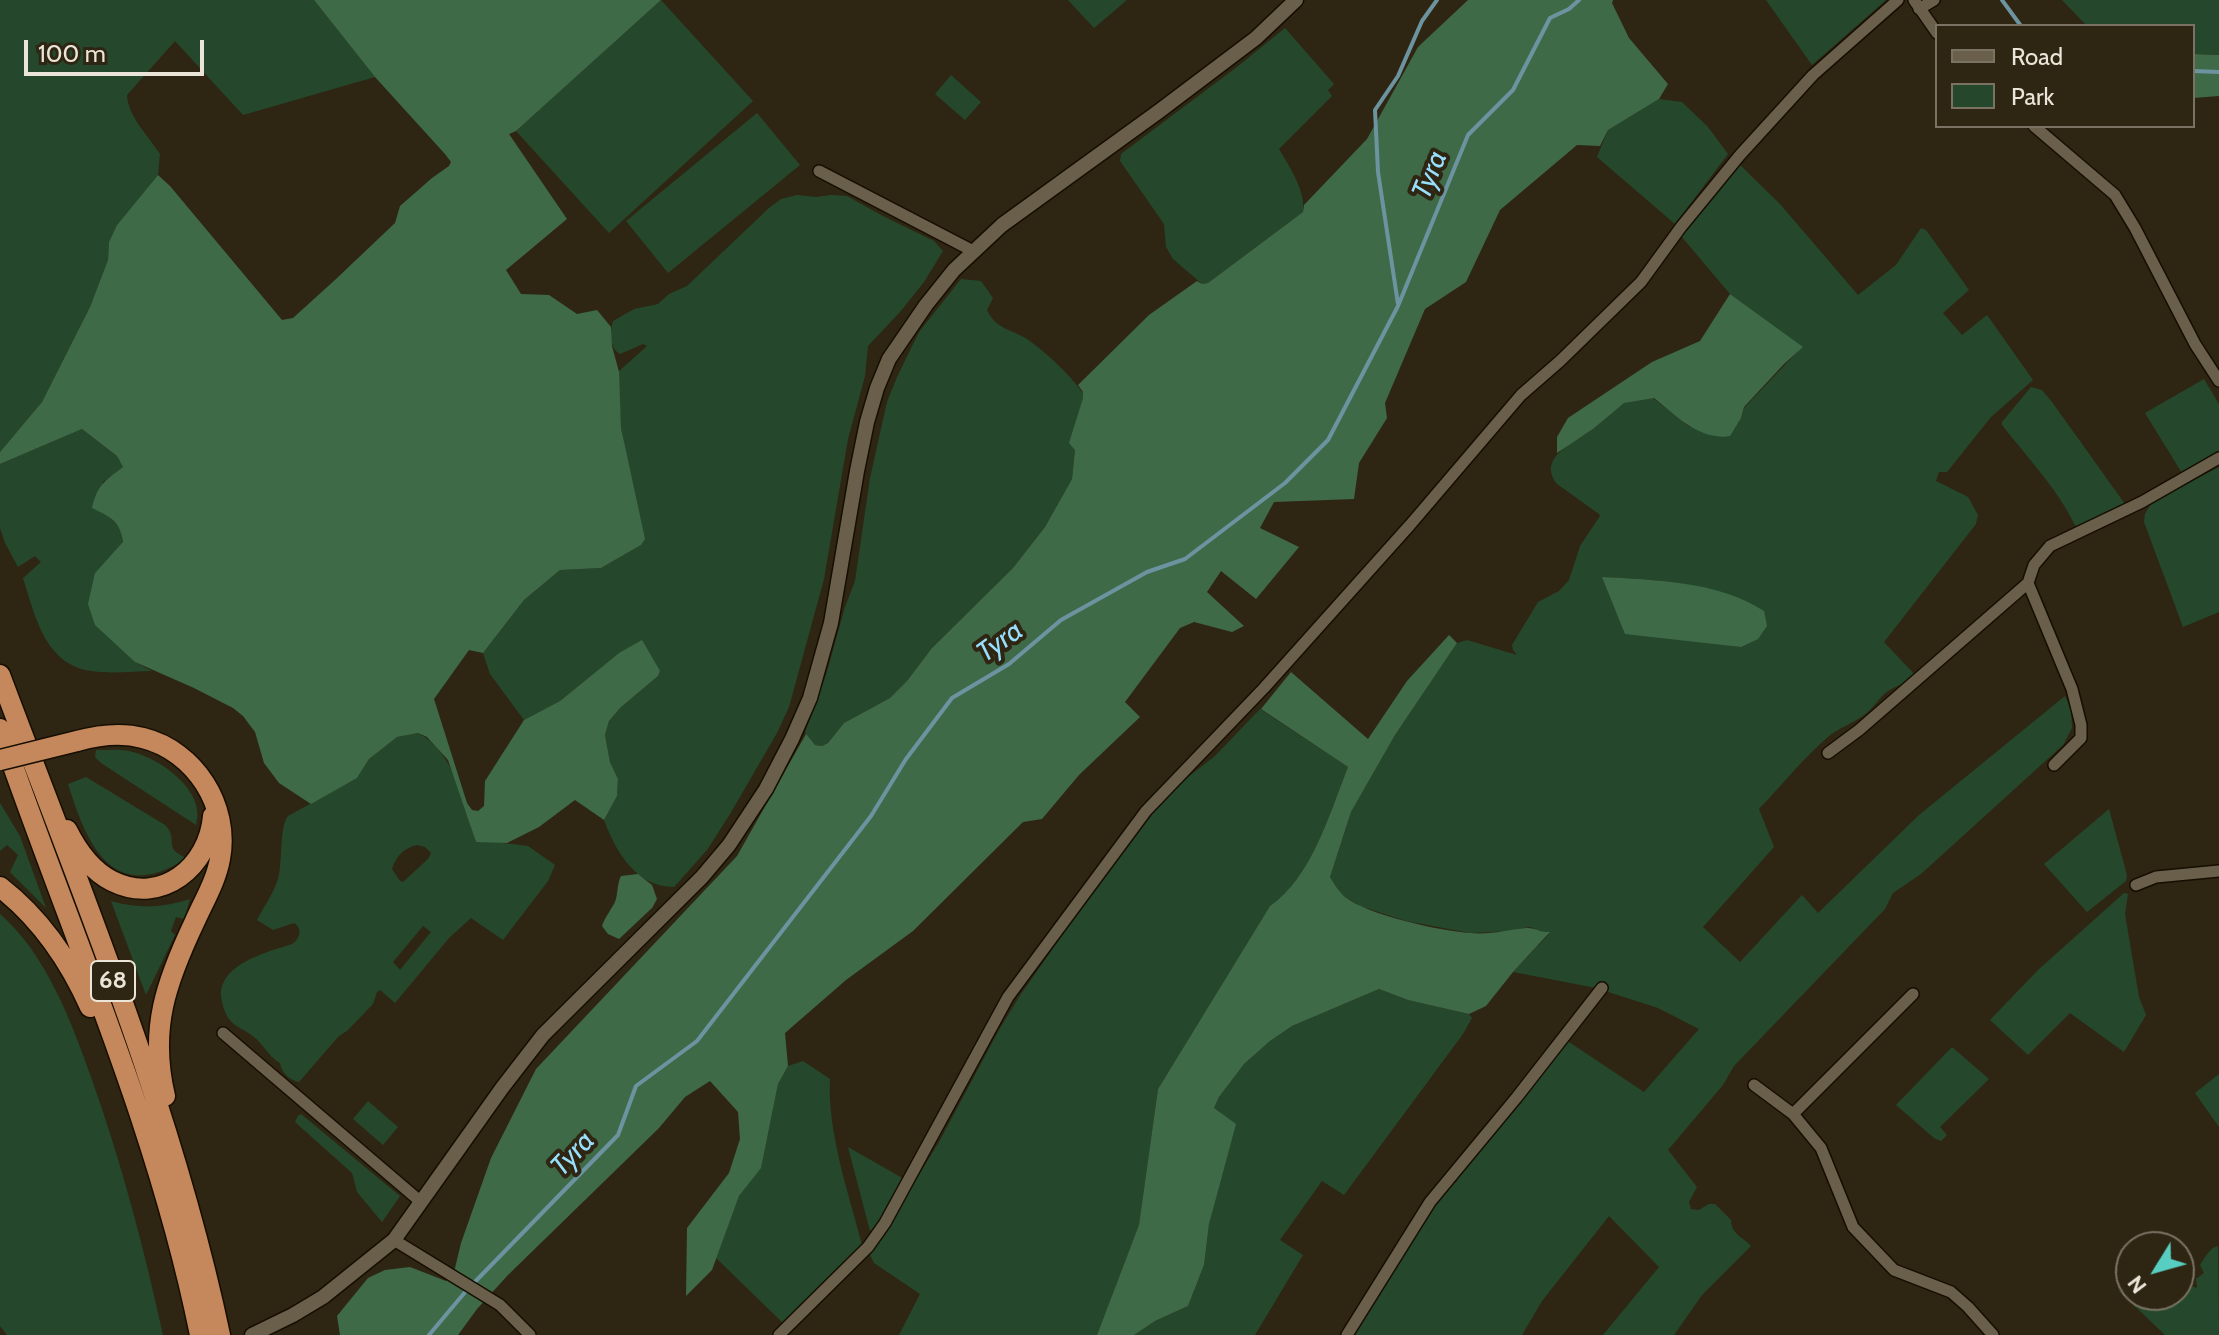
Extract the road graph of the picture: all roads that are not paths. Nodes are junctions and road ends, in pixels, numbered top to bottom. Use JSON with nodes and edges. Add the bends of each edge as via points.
{"nodes":[{"id":1,"x":1296,"y":0,"type":"edge"},
{"id":2,"x":1898,"y":0,"type":"edge"},
{"id":3,"x":1934,"y":0,"type":"edge"},
{"id":4,"x":1917,"y":5,"type":"edge"},
{"id":5,"x":1935,"y":30,"type":"edge"},
{"id":6,"x":2036,"y":128,"type":"edge"},
{"id":7,"x":819,"y":171,"type":"dead end"},
{"id":8,"x":973,"y":251,"type":"junction"},
{"id":9,"x":2219,"y":381,"type":"edge"},
{"id":10,"x":2219,"y":458,"type":"edge"},
{"id":11,"x":2028,"y":583,"type":"junction"},
{"id":12,"x":0,"y":675,"type":"edge"},
{"id":13,"x":0,"y":729,"type":"edge"},
{"id":14,"x":1828,"y":753,"type":"dead end"},
{"id":15,"x":0,"y":760,"type":"edge"},
{"id":16,"x":33,"y":763,"type":"junction"},
{"id":17,"x":2054,"y":765,"type":"dead end"},
{"id":18,"x":211,"y":794,"type":"junction"},
{"id":19,"x":2219,"y":871,"type":"edge"},
{"id":20,"x":2136,"y":885,"type":"dead end"},
{"id":21,"x":0,"y":887,"type":"edge"},
{"id":22,"x":1602,"y":988,"type":"dead end"},
{"id":23,"x":1913,"y":994,"type":"dead end"},
{"id":24,"x":223,"y":1033,"type":"dead end"},
{"id":25,"x":1754,"y":1085,"type":"dead end"},
{"id":26,"x":1793,"y":1114,"type":"junction"},
{"id":27,"x":140,"y":1116,"type":"junction"},
{"id":28,"x":186,"y":1201,"type":"junction"},
{"id":29,"x":421,"y":1202,"type":"junction"},
{"id":30,"x":394,"y":1240,"type":"junction"},
{"id":31,"x":257,"y":1332,"type":"edge"},
{"id":32,"x":200,"y":1335,"type":"edge"},
{"id":33,"x":220,"y":1335,"type":"edge"},
{"id":34,"x":530,"y":1335,"type":"edge"},
{"id":35,"x":779,"y":1335,"type":"edge"},
{"id":36,"x":1347,"y":1335,"type":"edge"},
{"id":37,"x":1993,"y":1335,"type":"edge"}],
"edges":[{"from":1,"to":8,"type":"street","via":[[1256,38]]},
{"from":2,"to":35,"type":"street","via":[[1813,75],[1740,155],[1641,282],[1521,395],[1264,688],[1146,811],[1008,997],[885,1223],[868,1247]]},
{"from":3,"to":4,"type":"street"},
{"from":4,"to":5,"type":"street"},
{"from":6,"to":9,"type":"street","via":[[2115,195]]},
{"from":7,"to":8,"type":"street"},
{"from":8,"to":29,"type":"street","via":[[905,333],[877,388],[831,623],[810,698],[766,789],[702,877],[543,1035]]},
{"from":10,"to":11,"type":"street","via":[[2050,546],[2034,565]]},
{"from":11,"to":14,"type":"street"},
{"from":11,"to":17,"type":"street","via":[[2072,689],[2081,725],[2081,738]]},
{"from":12,"to":16,"type":"highway","number":"68"},
{"from":13,"to":27,"type":"highway","number":"68"},
{"from":15,"to":18,"type":"highway","bridge":true,"via":[[121,735],[154,741],[177,754]]},
{"from":16,"to":18,"type":"highway","via":[[86,859],[112,881],[132,887],[162,885],[196,862],[210,835]]},
{"from":16,"to":28,"type":"highway","number":"68","via":[[157,1105]]},
{"from":18,"to":28,"type":"highway","via":[[222,833],[220,860],[169,978],[158,1035],[162,1084],[183,1156]]},
{"from":19,"to":20,"type":"street","via":[[2156,877]]},
{"from":21,"to":27,"type":"highway","via":[[59,949],[99,1026],[116,1076]]},
{"from":22,"to":36,"type":"street","via":[[1430,1202]]},
{"from":23,"to":26,"type":"street"},
{"from":24,"to":29,"type":"street"},
{"from":25,"to":26,"type":"street"},
{"from":26,"to":37,"type":"street","via":[[1821,1148],[1853,1227],[1894,1270],[1951,1292]]},
{"from":27,"to":32,"type":"highway","number":"68"},
{"from":28,"to":33,"type":"highway","number":"68"},
{"from":29,"to":30,"type":"street"},
{"from":30,"to":31,"type":"street","via":[[323,1297]]},
{"from":30,"to":34,"type":"street","via":[[500,1305]]}]}
